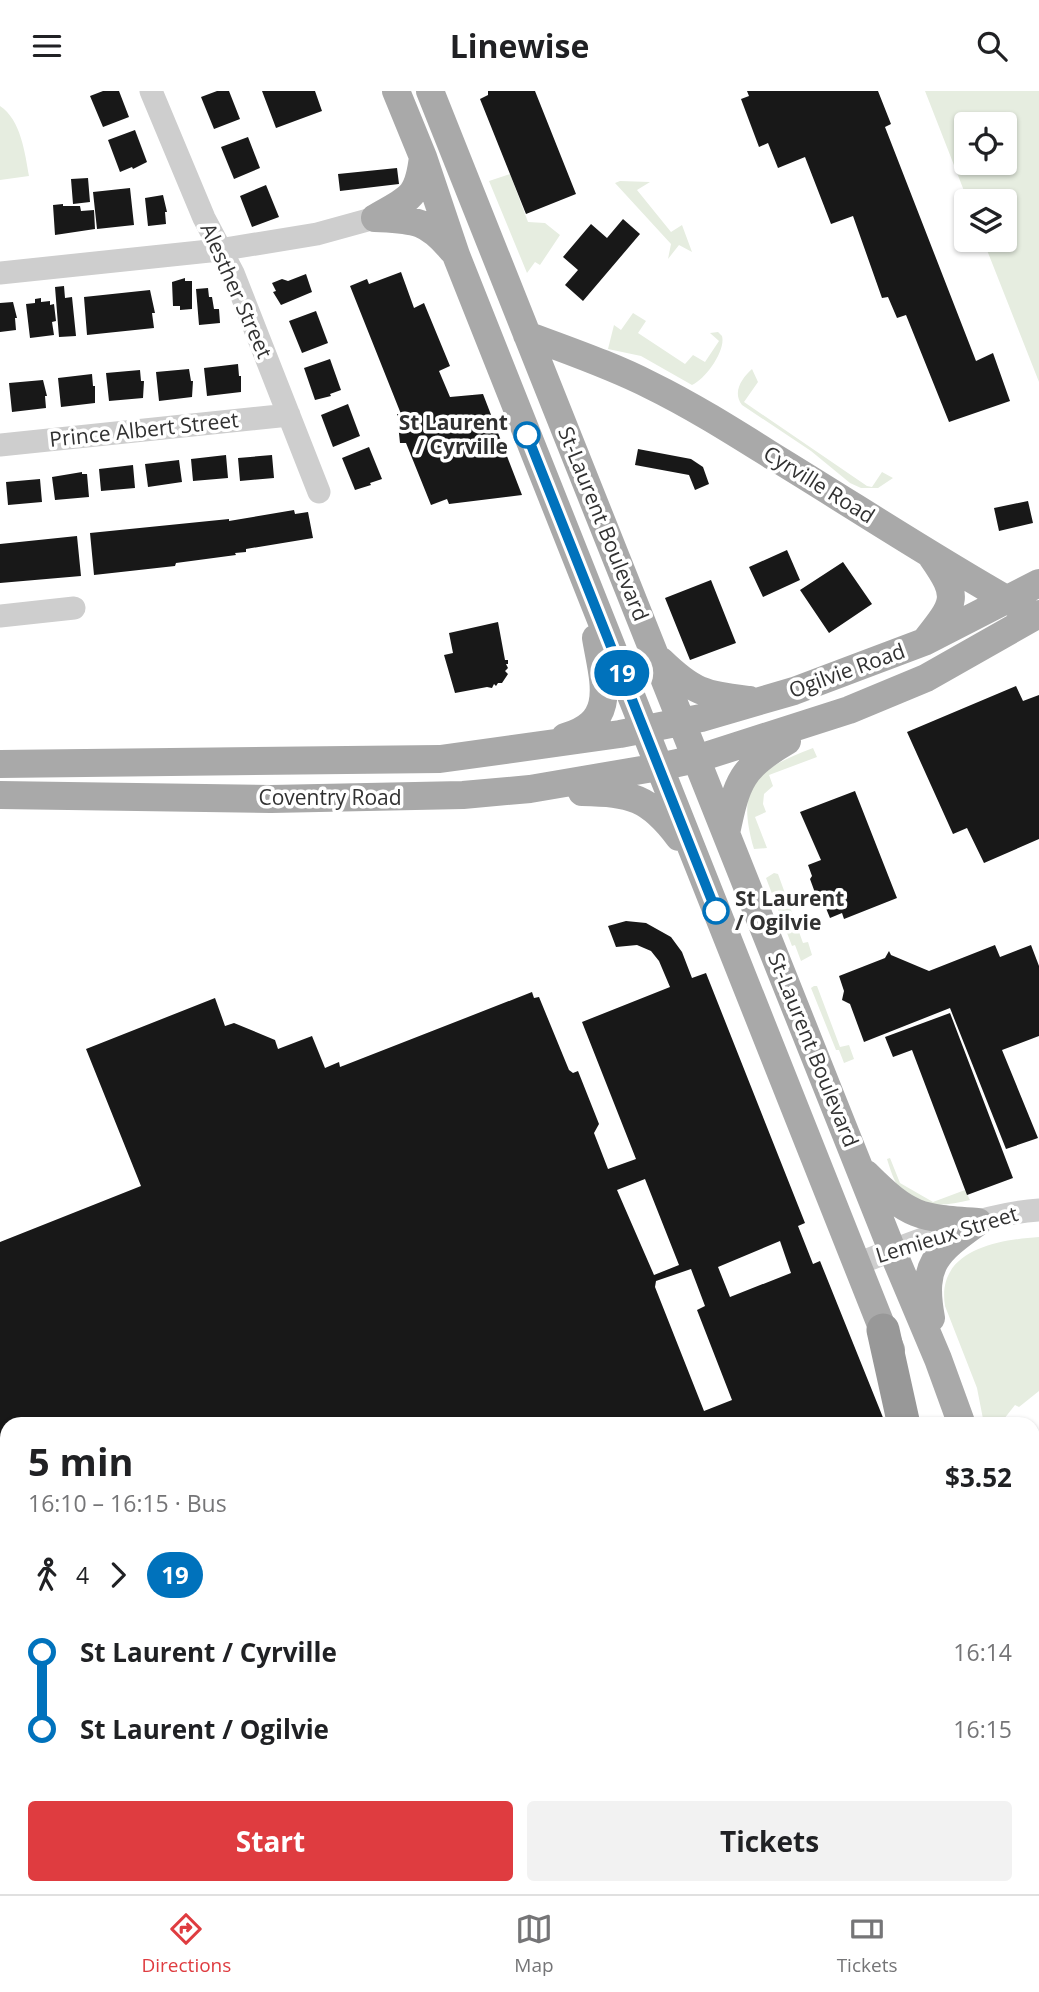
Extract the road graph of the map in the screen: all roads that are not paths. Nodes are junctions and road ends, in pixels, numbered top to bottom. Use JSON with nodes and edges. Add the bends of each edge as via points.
{"nodes":[{"id":1,"x":151,"y":91,"type":"edge"},
{"id":2,"x":396,"y":91,"type":"edge"},
{"id":3,"x":430,"y":91,"type":"edge"},
{"id":4,"x":422,"y":157,"type":"junction"},
{"id":5,"x":375,"y":218,"type":"junction"},
{"id":6,"x":219,"y":250,"type":"junction"},
{"id":7,"x":456,"y":255,"type":"junction"},
{"id":8,"x":0,"y":273,"type":"edge"},
{"id":9,"x":527,"y":335,"type":"junction"},
{"id":10,"x":595,"y":362,"type":"junction"},
{"id":11,"x":541,"y":370,"type":"junction"},
{"id":12,"x":505,"y":377,"type":"junction"},
{"id":13,"x":289,"y":415,"type":"junction"},
{"id":14,"x":0,"y":445,"type":"edge"},
{"id":15,"x":319,"y":492,"type":"dead end"},
{"id":16,"x":930,"y":554,"type":"junction"},
{"id":17,"x":1039,"y":583,"type":"edge"},
{"id":18,"x":589,"y":587,"type":"junction"},
{"id":19,"x":1008,"y":600,"type":"junction"},
{"id":20,"x":74,"y":608,"type":"dead end"},
{"id":21,"x":0,"y":616,"type":"edge"},
{"id":22,"x":1038,"y":616,"type":"edge"},
{"id":23,"x":924,"y":642,"type":"junction"},
{"id":24,"x":655,"y":654,"type":"junction"},
{"id":25,"x":762,"y":701,"type":"junction"},
{"id":26,"x":822,"y":720,"type":"junction"},
{"id":27,"x":682,"y":723,"type":"junction"},
{"id":28,"x":644,"y":730,"type":"junction"},
{"id":29,"x":508,"y":751,"type":"junction"},
{"id":30,"x":696,"y":759,"type":"junction"},
{"id":31,"x":0,"y":764,"type":"edge"},
{"id":32,"x":659,"y":767,"type":"junction"},
{"id":33,"x":530,"y":789,"type":"junction"},
{"id":34,"x":0,"y":795,"type":"edge"},
{"id":35,"x":726,"y":832,"type":"junction"},
{"id":36,"x":695,"y":857,"type":"junction"},
{"id":37,"x":826,"y":1083,"type":"junction"},
{"id":38,"x":791,"y":1099,"type":"junction"},
{"id":39,"x":859,"y":1167,"type":"junction"},
{"id":40,"x":1039,"y":1210,"type":"edge"},
{"id":41,"x":978,"y":1222,"type":"junction"},
{"id":42,"x":891,"y":1250,"type":"junction"},
{"id":43,"x":857,"y":1264,"type":"junction"},
{"id":44,"x":883,"y":1330,"type":"junction"},
{"id":45,"x":938,"y":1359,"type":"junction"},
{"id":46,"x":902,"y":1417,"type":"edge"},
{"id":47,"x":918,"y":1417,"type":"edge"},
{"id":48,"x":959,"y":1417,"type":"edge"}],
"edges":[{"from":1,"to":6,"type":"street","name":"Alesther Street"},
{"from":2,"to":4,"type":"main road","name":"St-Laurent Boulevard"},
{"from":3,"to":9,"type":"main road","name":"St-Laurent Boulevard"},
{"from":4,"to":5,"type":"main road","via":[[414,194]]},
{"from":4,"to":7,"type":"main road","name":"St-Laurent Boulevard"},
{"from":5,"to":6,"type":"street","via":[[317,234]]},
{"from":5,"to":7,"type":"main road","via":[[404,219],[430,227]]},
{"from":6,"to":8,"type":"street"},
{"from":6,"to":13,"type":"street","name":"Alesther Street","via":[[233,273]]},
{"from":7,"to":12,"type":"main road","name":"St-Laurent Boulevard"},
{"from":9,"to":10,"type":"main road","name":"Cyrville Road"},
{"from":9,"to":11,"type":"main road","name":"St-Laurent Boulevard"},
{"from":10,"to":11,"type":"main road","via":[[582,369]]},
{"from":10,"to":16,"type":"main road","name":"Cyrville Road","via":[[700,411]]},
{"from":11,"to":12,"type":"main road"},
{"from":11,"to":24,"type":"main road","name":"St-Laurent Boulevard"},
{"from":12,"to":18,"type":"main road","name":"St-Laurent Boulevard"},
{"from":13,"to":14,"type":"street","name":"Prince Albert Street"},
{"from":13,"to":15,"type":"street","name":"Alesther Street"},
{"from":16,"to":19,"type":"main road","name":"Cyrville Road"},
{"from":16,"to":23,"type":"main road","via":[[950,583],[952,594],[943,618]]},
{"from":17,"to":19,"type":"main road","name":"Ogilvie Road"},
{"from":18,"to":28,"type":"main road","name":"St-Laurent Boulevard"},
{"from":18,"to":29,"type":"main road","via":[[603,708],[575,734]]},
{"from":19,"to":22,"type":"main road","name":"Cyrville Road"},
{"from":19,"to":23,"type":"main road","name":"Ogilvie Road"},
{"from":20,"to":21,"type":"street"},
{"from":22,"to":26,"type":"main road","name":"Ogilvie Road","via":[[926,678]]},
{"from":23,"to":25,"type":"main road","name":"Ogilvie Road"},
{"from":24,"to":25,"type":"main road","via":[[695,689]]},
{"from":24,"to":27,"type":"main road","name":"St-Laurent Boulevard"},
{"from":25,"to":27,"type":"main road","name":"Ogilvie Road"},
{"from":26,"to":30,"type":"main road","name":"Ogilvie Road"},
{"from":26,"to":35,"type":"main road","via":[[751,766],[735,792]]},
{"from":27,"to":28,"type":"main road","name":"Ogilvie Road"},
{"from":27,"to":30,"type":"main road","name":"St-Laurent Boulevard"},
{"from":28,"to":29,"type":"main road","name":"Coventry Road"},
{"from":28,"to":32,"type":"main road","name":"St-Laurent Boulevard"},
{"from":29,"to":31,"type":"main road","name":"Coventry Road","via":[[400,761]]},
{"from":30,"to":32,"type":"main road","name":"Ogilvie Road"},
{"from":30,"to":35,"type":"main road","name":"St-Laurent Boulevard"},
{"from":32,"to":33,"type":"main road","name":"Coventry Road"},
{"from":32,"to":36,"type":"main road","name":"St-Laurent Boulevard"},
{"from":33,"to":34,"type":"main road","name":"Coventry Road","via":[[357,799]]},
{"from":33,"to":36,"type":"main road","via":[[615,793],[643,801],[662,815]]},
{"from":35,"to":37,"type":"main road","name":"St-Laurent Boulevard"},
{"from":36,"to":38,"type":"main road","name":"St-Laurent Boulevard"},
{"from":37,"to":38,"type":"main road"},
{"from":37,"to":39,"type":"main road","name":"St-Laurent Boulevard"},
{"from":38,"to":43,"type":"main road","name":"St-Laurent Boulevard"},
{"from":39,"to":41,"type":"main road","via":[[890,1198],[920,1215]]},
{"from":39,"to":42,"type":"main road","name":"St-Laurent Boulevard"},
{"from":40,"to":41,"type":"street","name":"Lemieux Street"},
{"from":41,"to":42,"type":"street","name":"Lemieux Street"},
{"from":41,"to":45,"type":"main road","via":[[943,1249],[929,1274],[927,1296]]},
{"from":42,"to":43,"type":"street","name":"Lemieux Street"},
{"from":42,"to":45,"type":"main road","name":"St-Laurent Boulevard"},
{"from":43,"to":44,"type":"main road","name":"St-Laurent Boulevard"},
{"from":44,"to":46,"type":"highway"},
{"from":44,"to":47,"type":"main road","name":"St-Laurent Boulevard"},
{"from":45,"to":48,"type":"main road","name":"St-Laurent Boulevard"}]}
